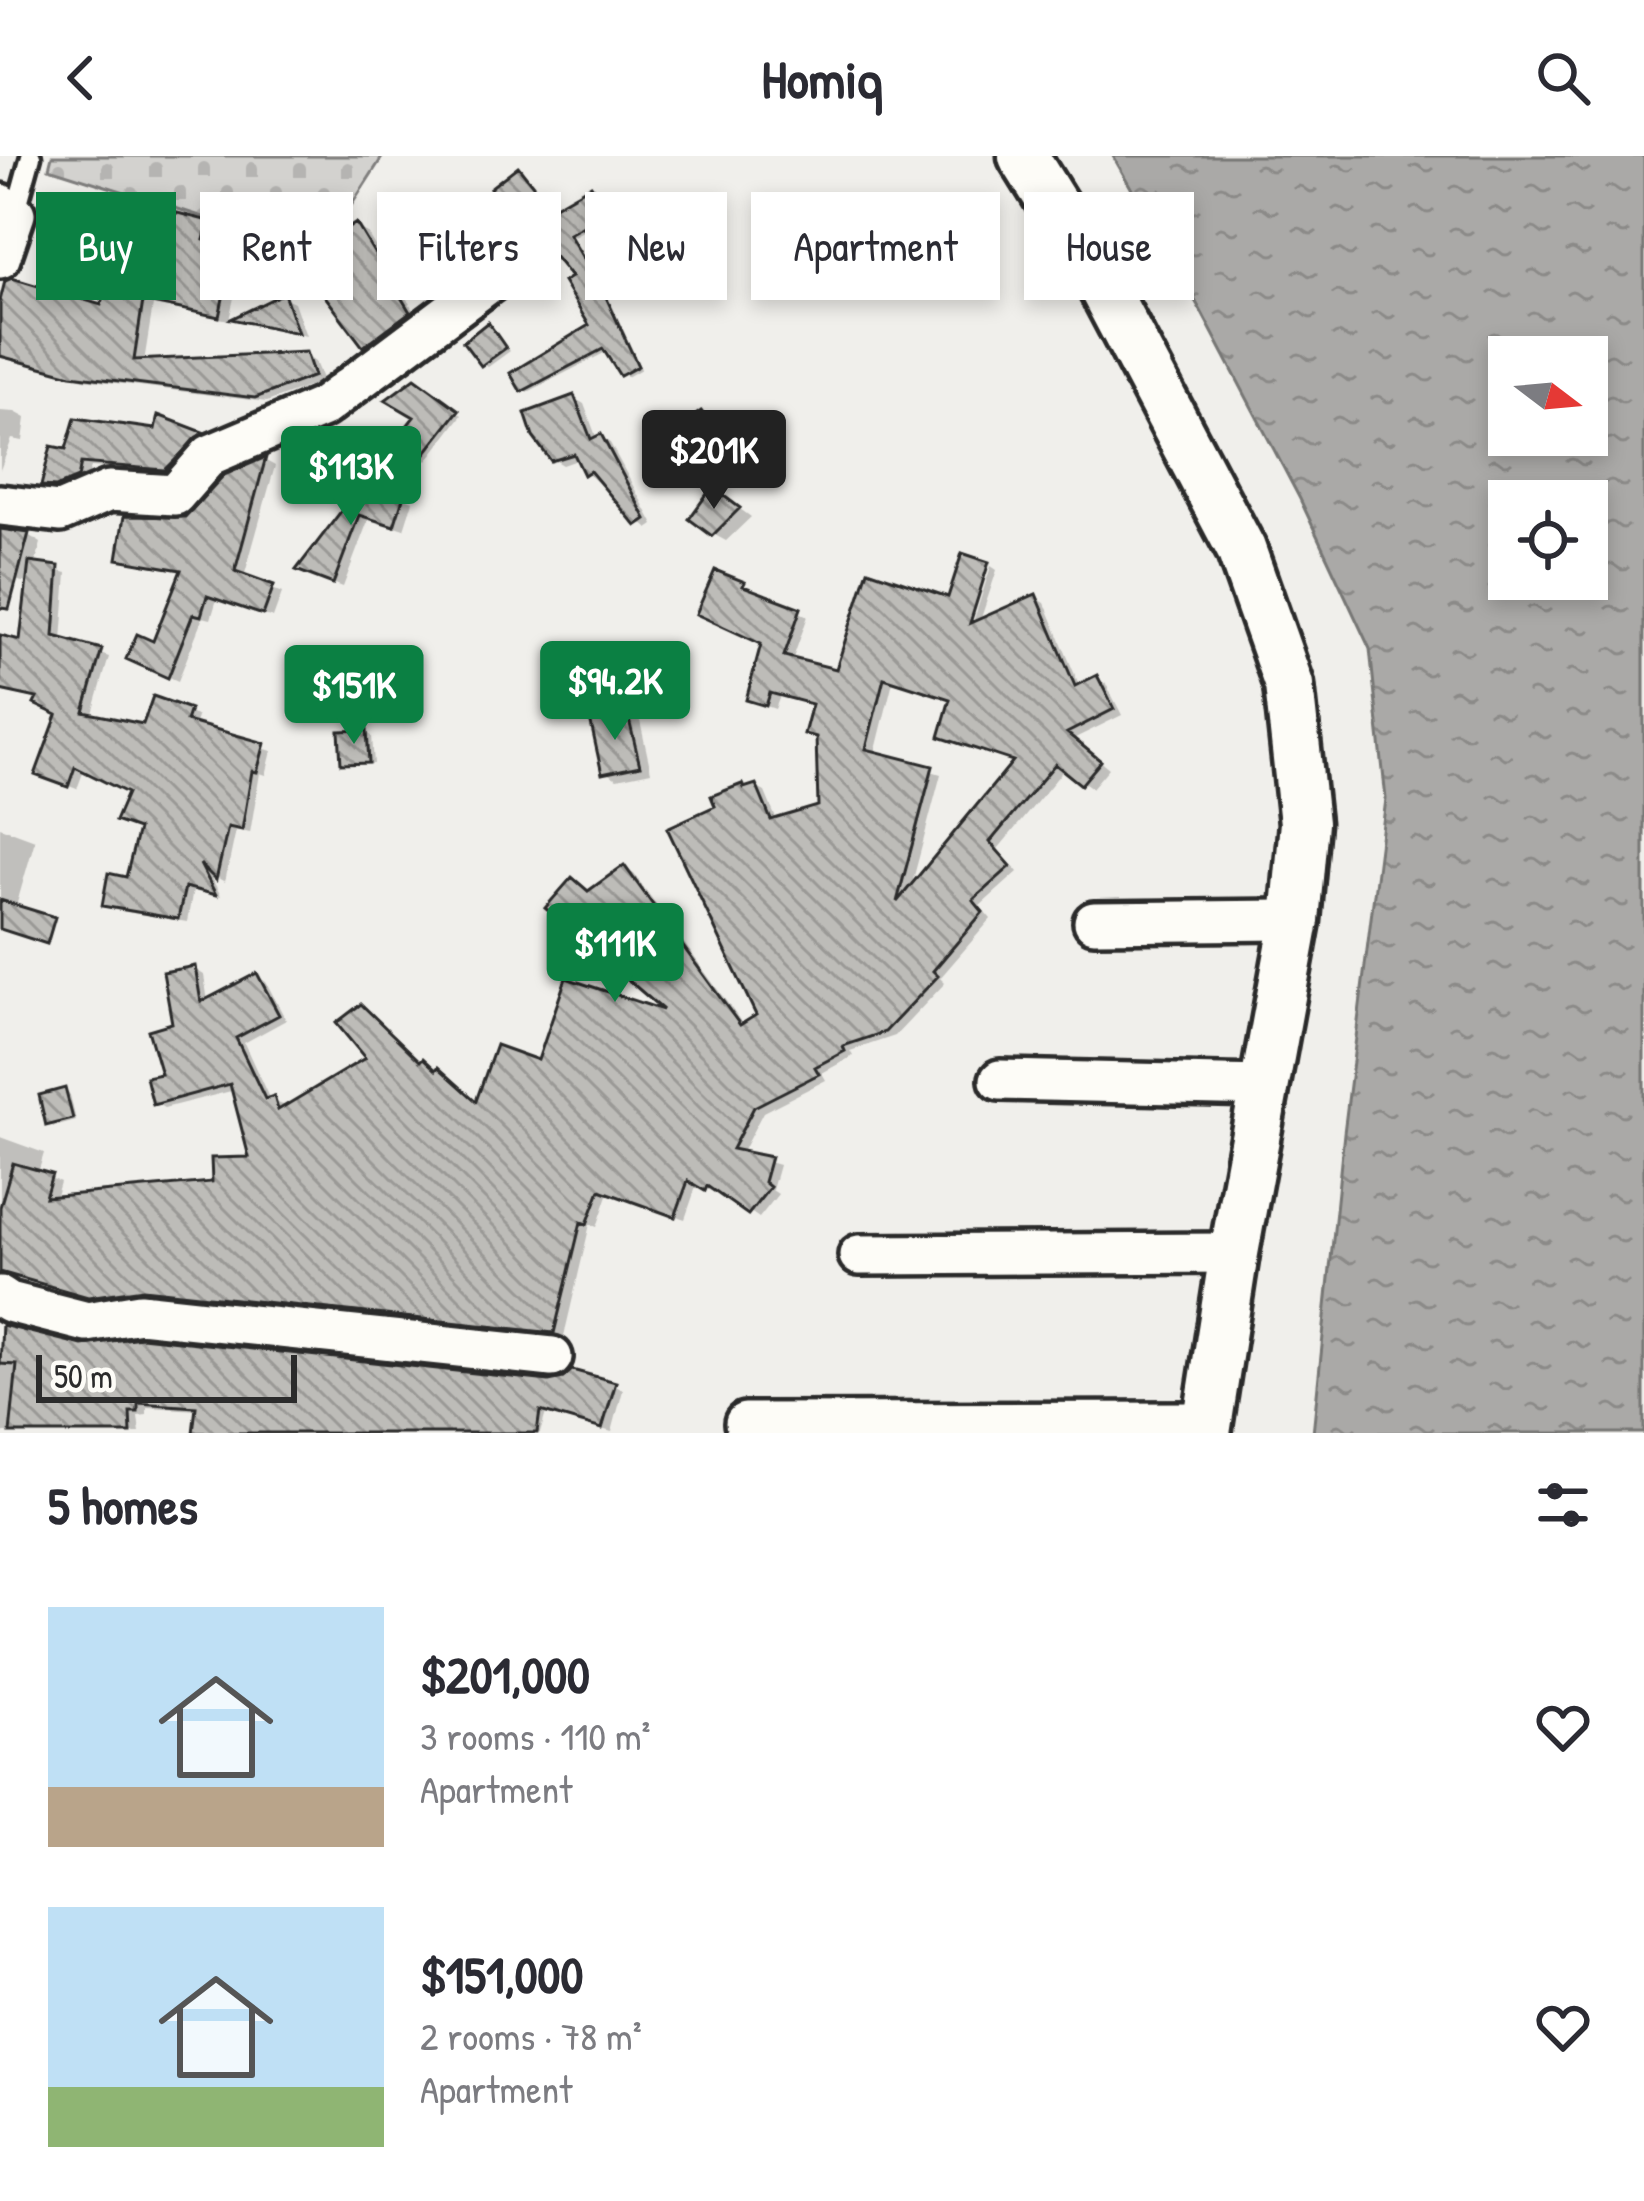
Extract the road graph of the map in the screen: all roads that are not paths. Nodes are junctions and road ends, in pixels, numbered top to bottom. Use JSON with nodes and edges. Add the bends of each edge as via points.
{"nodes":[{"id":1,"x":31,"y":156,"type":"edge"},
{"id":2,"x":1023,"y":156,"type":"edge"},
{"id":3,"x":8,"y":210,"type":"edge"},
{"id":4,"x":0,"y":258,"type":"edge"},
{"id":5,"x":466,"y":300,"type":"edge"},
{"id":6,"x":0,"y":505,"type":"edge"},
{"id":7,"x":1295,"y":920,"type":"junction"},
{"id":8,"x":1094,"y":922,"type":"dead end"},
{"id":9,"x":1000,"y":1080,"type":"dead end"},
{"id":10,"x":1263,"y":1086,"type":"junction"},
{"id":11,"x":1234,"y":1253,"type":"junction"},
{"id":12,"x":859,"y":1255,"type":"dead end"},
{"id":13,"x":0,"y":1296,"type":"edge"},
{"id":14,"x":552,"y":1357,"type":"dead end"},
{"id":15,"x":745,"y":1423,"type":"dead end"},
{"id":16,"x":1207,"y":1427,"type":"edge"}],
"edges":[{"from":1,"to":3,"type":"lane"},
{"from":2,"to":7,"type":"street","via":[[1096,274],[1241,549],[1289,686],[1304,823]]},
{"from":3,"to":4,"type":"street"},
{"from":5,"to":6,"type":"street","via":[[323,407],[210,455],[175,495],[109,491],[60,512]]},
{"from":7,"to":8,"type":"street"},
{"from":7,"to":10,"type":"street"},
{"from":9,"to":10,"type":"street"},
{"from":10,"to":11,"type":"street"},
{"from":11,"to":12,"type":"street"},
{"from":11,"to":16,"type":"street"},
{"from":13,"to":14,"type":"street","via":[[87,1322],[140,1313]]},
{"from":15,"to":16,"type":"street"}]}
